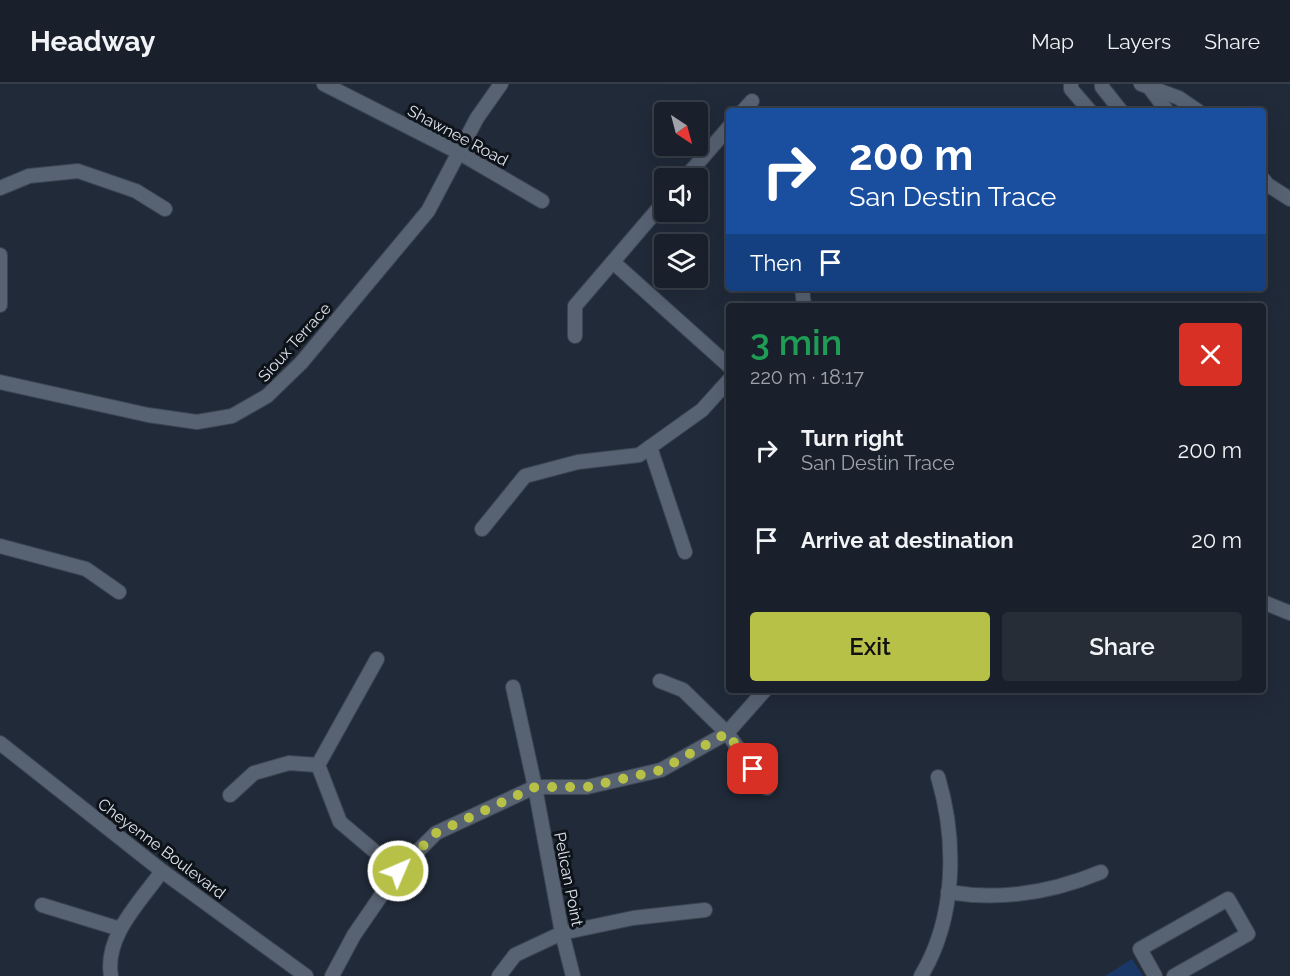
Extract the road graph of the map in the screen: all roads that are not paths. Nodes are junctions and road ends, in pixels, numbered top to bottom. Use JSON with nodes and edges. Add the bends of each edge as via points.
{"nodes":[{"id":1,"x":324,"y":84,"type":"edge"},
{"id":2,"x":501,"y":84,"type":"edge"},
{"id":3,"x":1071,"y":84,"type":"edge"},
{"id":4,"x":1102,"y":84,"type":"edge"},
{"id":5,"x":1145,"y":86,"type":"edge"},
{"id":6,"x":1087,"y":108,"type":"edge"},
{"id":7,"x":1119,"y":108,"type":"edge"},
{"id":8,"x":1164,"y":108,"type":"edge"},
{"id":9,"x":1194,"y":108,"type":"edge"},
{"id":10,"x":726,"y":130,"type":"edge"},
{"id":11,"x":458,"y":152,"type":"junction"},
{"id":12,"x":694,"y":168,"type":"edge"},
{"id":13,"x":1266,"y":184,"type":"edge"},
{"id":14,"x":0,"y":188,"type":"edge"},
{"id":15,"x":1290,"y":199,"type":"edge"},
{"id":16,"x":542,"y":201,"type":"dead end"},
{"id":17,"x":165,"y":209,"type":"dead end"},
{"id":18,"x":654,"y":214,"type":"edge"},
{"id":19,"x":0,"y":255,"type":"edge"},
{"id":20,"x":613,"y":261,"type":"junction"},
{"id":21,"x":0,"y":304,"type":"edge"},
{"id":22,"x":574,"y":336,"type":"dead end"},
{"id":23,"x":726,"y":363,"type":"edge"},
{"id":24,"x":0,"y":382,"type":"edge"},
{"id":25,"x":726,"y":383,"type":"edge"},
{"id":26,"x":650,"y":447,"type":"junction"},
{"id":27,"x":482,"y":529,"type":"dead end"},
{"id":28,"x":0,"y":546,"type":"edge"},
{"id":29,"x":685,"y":552,"type":"dead end"},
{"id":30,"x":119,"y":592,"type":"dead end"},
{"id":31,"x":1266,"y":603,"type":"edge"},
{"id":32,"x":1290,"y":613,"type":"edge"},
{"id":33,"x":378,"y":659,"type":"dead end"},
{"id":34,"x":660,"y":681,"type":"dead end"},
{"id":35,"x":513,"y":687,"type":"dead end"},
{"id":36,"x":762,"y":693,"type":"edge"},
{"id":37,"x":727,"y":733,"type":"junction"},
{"id":38,"x":0,"y":743,"type":"edge"},
{"id":39,"x":318,"y":765,"type":"junction"},
{"id":40,"x":938,"y":777,"type":"dead end"},
{"id":41,"x":535,"y":787,"type":"junction"},
{"id":42,"x":767,"y":788,"type":"dead end"},
{"id":43,"x":230,"y":795,"type":"dead end"},
{"id":44,"x":162,"y":871,"type":"junction"},
{"id":45,"x":398,"y":871,"type":"junction"},
{"id":46,"x":1101,"y":872,"type":"dead end"},
{"id":47,"x":948,"y":892,"type":"junction"},
{"id":48,"x":42,"y":905,"type":"dead end"},
{"id":49,"x":705,"y":910,"type":"dead end"},
{"id":50,"x":120,"y":929,"type":"junction"},
{"id":51,"x":562,"y":933,"type":"junction"},
{"id":52,"x":111,"y":976,"type":"edge"},
{"id":53,"x":306,"y":976,"type":"edge"},
{"id":54,"x":332,"y":976,"type":"edge"},
{"id":55,"x":499,"y":976,"type":"edge"},
{"id":56,"x":573,"y":976,"type":"edge"},
{"id":57,"x":921,"y":976,"type":"edge"},
{"id":58,"x":1155,"y":976,"type":"edge"},
{"id":59,"x":1174,"y":976,"type":"edge"}],
"edges":[{"from":1,"to":11,"type":"street","name":"Shawnee Road"},
{"from":2,"to":11,"type":"street","name":"Sioux Terrace"},
{"from":3,"to":6,"type":"street","via":[[1071,90]]},
{"from":4,"to":7,"type":"street"},
{"from":5,"to":8,"type":"street"},
{"from":5,"to":9,"type":"street","via":[[1179,98]]},
{"from":10,"to":12,"type":"street"},
{"from":11,"to":16,"type":"street","name":"Shawnee Road"},
{"from":11,"to":24,"type":"street","name":"Sioux Terrace","via":[[428,211],[301,363],[267,396],[232,416],[197,422],[148,416]]},
{"from":13,"to":15,"type":"street"},
{"from":14,"to":17,"type":"street","via":[[29,176],[78,171],[136,191]]},
{"from":18,"to":20,"type":"street"},
{"from":19,"to":21,"type":"street"},
{"from":20,"to":22,"type":"street","via":[[575,306]]},
{"from":20,"to":23,"type":"street"},
{"from":25,"to":26,"type":"street","via":[[702,410]]},
{"from":26,"to":27,"type":"street","via":[[639,455],[578,462],[525,476]]},
{"from":26,"to":29,"type":"street"},
{"from":28,"to":30,"type":"street","via":[[86,568]]},
{"from":31,"to":32,"type":"street"},
{"from":33,"to":39,"type":"street"},
{"from":34,"to":37,"type":"street","via":[[683,690]]},
{"from":35,"to":41,"type":"street","name":"Pelican Point"},
{"from":36,"to":37,"type":"street"},
{"from":37,"to":41,"type":"street","via":[[661,770],[587,787]]},
{"from":37,"to":42,"type":"street"},
{"from":38,"to":44,"type":"street","name":"Cheyenne Boulevard"},
{"from":39,"to":43,"type":"street","via":[[289,763],[254,773]]},
{"from":39,"to":45,"type":"street","via":[[340,822]]},
{"from":40,"to":47,"type":"street","via":[[948,831]]},
{"from":41,"to":45,"type":"street","via":[[436,833]]},
{"from":41,"to":51,"type":"street","name":"Pelican Point"},
{"from":44,"to":50,"type":"street"},
{"from":44,"to":53,"type":"street","name":"Cheyenne Boulevard"},
{"from":45,"to":54,"type":"street","via":[[354,935]]},
{"from":46,"to":47,"type":"street","via":[[1060,888],[1014,896]]},
{"from":47,"to":57,"type":"street","via":[[938,940]]},
{"from":48,"to":50,"type":"street"},
{"from":49,"to":51,"type":"street","via":[[633,918]]},
{"from":50,"to":52,"type":"street","via":[[110,956]]},
{"from":51,"to":55,"type":"street","via":[[515,955]]},
{"from":51,"to":56,"type":"street","name":"Pelican Point"},
{"from":58,"to":59,"type":"street","via":[[1140,949],[1228,899],[1248,934]]}]}
